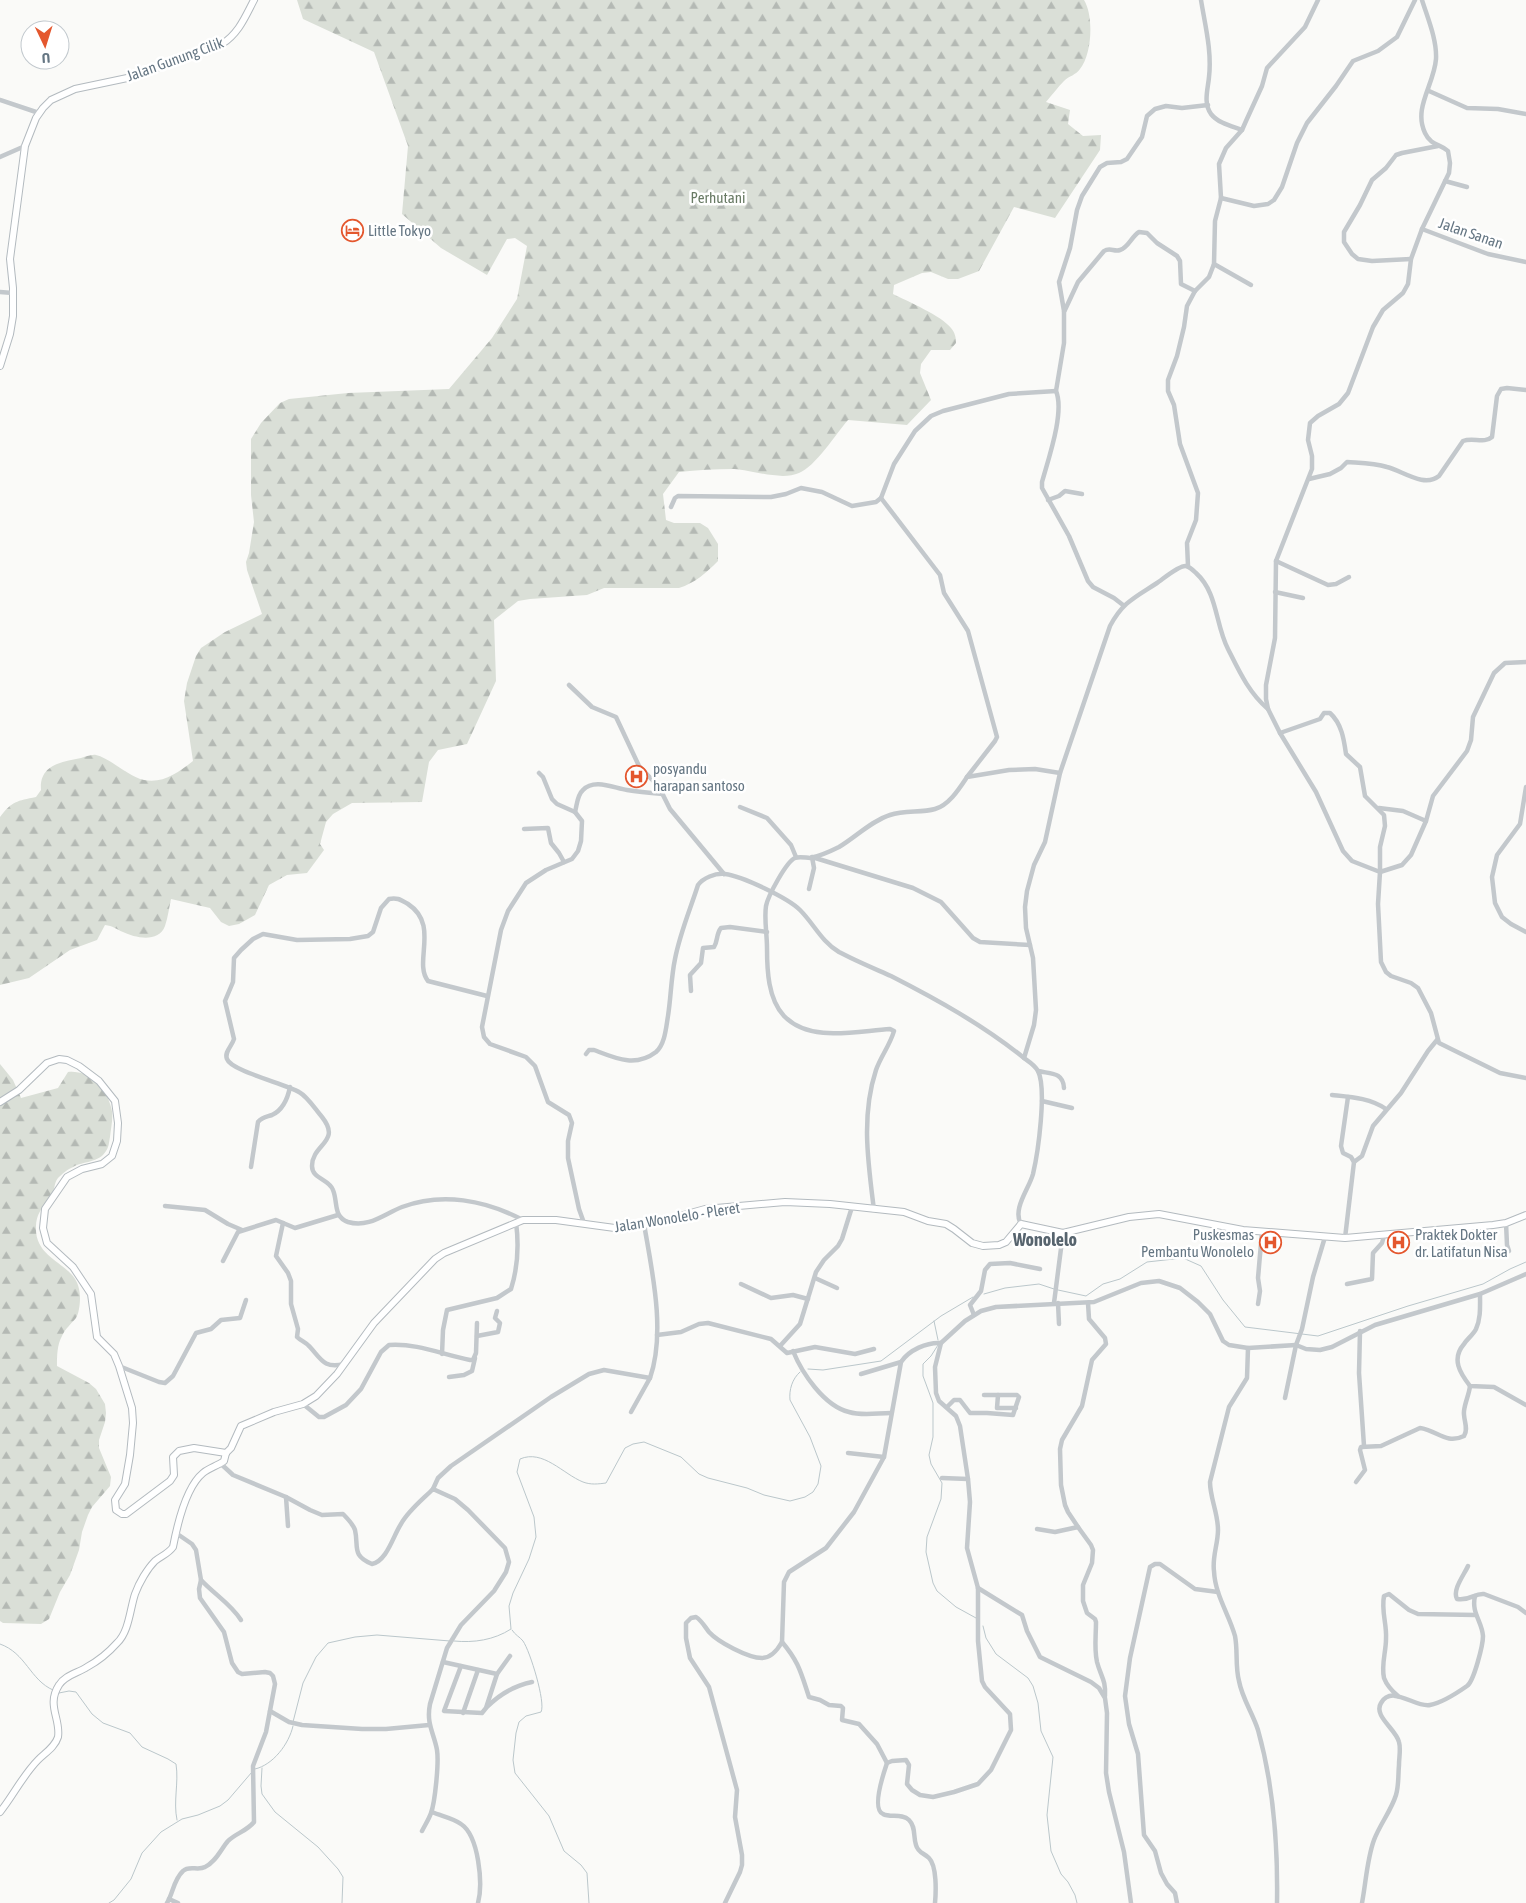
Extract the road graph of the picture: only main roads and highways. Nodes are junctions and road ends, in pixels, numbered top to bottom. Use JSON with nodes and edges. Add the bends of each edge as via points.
{"nodes":[{"id":1,"x":254,"y":0,"type":"edge"},
{"id":2,"x":0,"y":366,"type":"edge"},
{"id":3,"x":0,"y":1102,"type":"edge"},
{"id":4,"x":1526,"y":1215,"type":"edge"},
{"id":5,"x":226,"y":1453,"type":"junction"},
{"id":6,"x":0,"y":1812,"type":"edge"}],
"edges":[{"from":1,"to":2,"type":"main road","name":"Jalan Gunung Cilik","via":[[239,29],[222,44],[132,77],[75,89],[52,100],[40,113],[25,146],[10,259],[13,293],[10,334]]},
{"from":3,"to":5,"type":"main road","via":[[19,1090],[47,1063],[59,1059],[79,1066],[99,1081],[115,1101],[117,1141],[112,1156],[102,1164],[67,1177],[45,1209],[43,1228],[47,1243],[73,1266],[89,1290],[97,1337],[114,1354],[132,1408],[125,1484],[115,1502],[118,1511],[126,1514],[170,1481],[174,1476],[173,1457],[179,1450],[194,1448]]},
{"from":4,"to":5,"type":"main road","name":"Jalan Wonolelo - Pleret","via":[[1506,1223],[1345,1238],[1262,1232],[1159,1214],[1122,1218],[1063,1233],[1021,1224],[1006,1242],[983,1246],[972,1243],[946,1224],[904,1212],[805,1202],[705,1209],[622,1228],[536,1219],[520,1221],[435,1259],[374,1323],[337,1374],[316,1396],[303,1404],[241,1426]]},
{"from":5,"to":6,"type":"main road","name":"Jalan Wonolelo - Pleret","via":[[220,1463],[196,1480],[170,1551],[153,1563],[136,1592],[121,1639],[99,1660],[63,1679],[58,1686],[53,1708],[57,1739]]}]}
